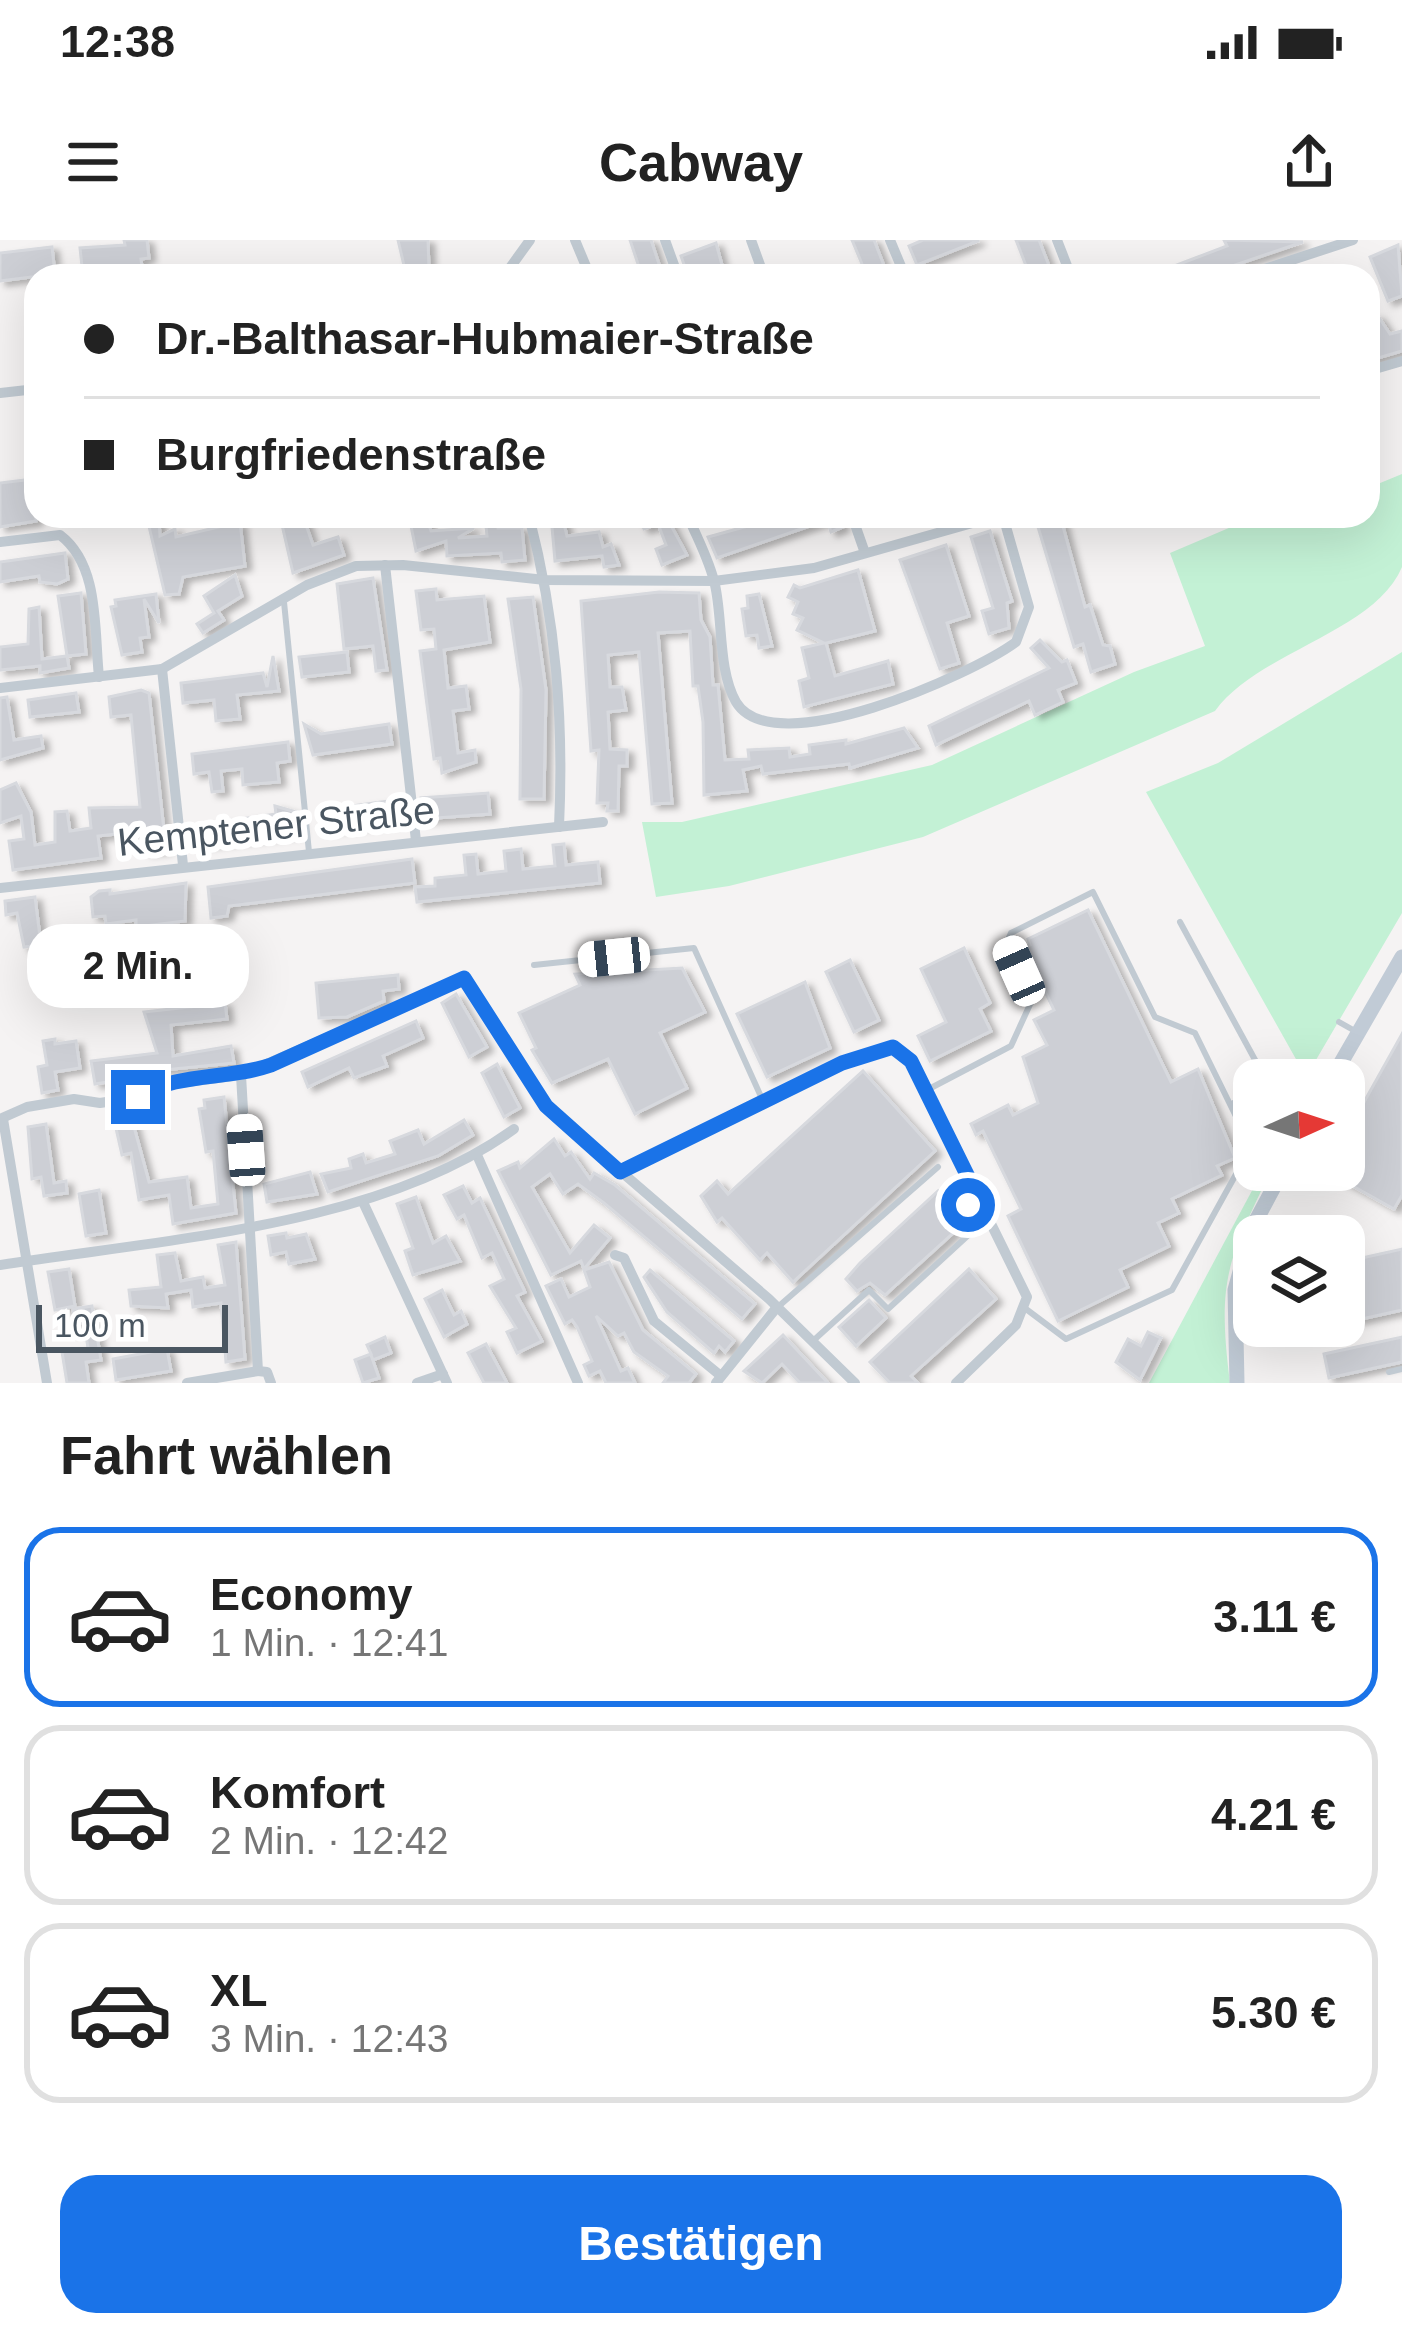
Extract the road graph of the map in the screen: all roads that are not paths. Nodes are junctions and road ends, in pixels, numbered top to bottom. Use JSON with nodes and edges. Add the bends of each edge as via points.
{"nodes":[{"id":1,"x":1353,"y":240,"type":"edge"},
{"id":2,"x":1280,"y":264,"type":"edge"},
{"id":3,"x":532,"y":528,"type":"edge"},
{"id":4,"x":693,"y":528,"type":"edge"},
{"id":5,"x":856,"y":528,"type":"edge"},
{"id":6,"x":956,"y":528,"type":"edge"},
{"id":7,"x":1004,"y":528,"type":"edge"},
{"id":8,"x":0,"y":542,"type":"edge"},
{"id":9,"x":865,"y":553,"type":"junction"},
{"id":10,"x":385,"y":565,"type":"junction"},
{"id":11,"x":545,"y":580,"type":"junction"},
{"id":12,"x":714,"y":581,"type":"junction"},
{"id":13,"x":283,"y":598,"type":"junction"},
{"id":14,"x":162,"y":669,"type":"junction"},
{"id":15,"x":100,"y":677,"type":"junction"},
{"id":16,"x":0,"y":688,"type":"edge"},
{"id":17,"x":603,"y":823,"type":"dead end"},
{"id":18,"x":559,"y":826,"type":"junction"},
{"id":19,"x":416,"y":841,"type":"junction"},
{"id":20,"x":309,"y":852,"type":"junction"},
{"id":21,"x":183,"y":865,"type":"junction"},
{"id":22,"x":0,"y":888,"type":"edge"},
{"id":23,"x":1180,"y":922,"type":"dead end"},
{"id":24,"x":1402,"y":957,"type":"edge"},
{"id":25,"x":534,"y":965,"type":"dead end"},
{"id":26,"x":1340,"y":1022,"type":"dead end"},
{"id":27,"x":1358,"y":1033,"type":"junction"},
{"id":28,"x":1255,"y":1059,"type":"edge"},
{"id":29,"x":1343,"y":1059,"type":"edge"},
{"id":30,"x":241,"y":1076,"type":"junction"},
{"id":31,"x":925,"y":1091,"type":"junction"},
{"id":32,"x":763,"y":1101,"type":"junction"},
{"id":33,"x":1231,"y":1104,"type":"joint"},
{"id":34,"x":2,"y":1119,"type":"edge"},
{"id":35,"x":514,"y":1129,"type":"dead end"},
{"id":36,"x":478,"y":1155,"type":"junction"},
{"id":37,"x":938,"y":1167,"type":"dead end"},
{"id":38,"x":620,"y":1172,"type":"junction"},
{"id":39,"x":1272,"y":1191,"type":"edge"},
{"id":40,"x":979,"y":1199,"type":"junction"},
{"id":41,"x":363,"y":1202,"type":"junction"},
{"id":42,"x":252,"y":1224,"type":"junction"},
{"id":43,"x":614,"y":1255,"type":"dead end"},
{"id":44,"x":26,"y":1261,"type":"junction"},
{"id":45,"x":0,"y":1265,"type":"edge"},
{"id":46,"x":777,"y":1307,"type":"junction"},
{"id":47,"x":1026,"y":1309,"type":"junction"},
{"id":48,"x":814,"y":1340,"type":"junction"},
{"id":49,"x":1238,"y":1360,"type":"junction"},
{"id":50,"x":1402,"y":1369,"type":"edge"},
{"id":51,"x":258,"y":1371,"type":"junction"},
{"id":52,"x":1389,"y":1372,"type":"dead end"},
{"id":53,"x":445,"y":1378,"type":"edge"},
{"id":54,"x":718,"y":1379,"type":"edge"},
{"id":55,"x":46,"y":1383,"type":"edge"},
{"id":56,"x":188,"y":1383,"type":"edge"},
{"id":57,"x":271,"y":1383,"type":"edge"},
{"id":58,"x":418,"y":1383,"type":"edge"},
{"id":59,"x":578,"y":1383,"type":"edge"},
{"id":60,"x":855,"y":1383,"type":"edge"},
{"id":61,"x":956,"y":1383,"type":"edge"},
{"id":62,"x":1237,"y":1383,"type":"edge"},
{"id":63,"x":1249,"y":1383,"type":"edge"}],
"edges":[{"from":1,"to":2,"type":"street"},
{"from":3,"to":11,"type":"street"},
{"from":4,"to":12,"type":"street"},
{"from":5,"to":9,"type":"street"},
{"from":6,"to":9,"type":"street"},
{"from":7,"to":12,"type":"street","via":[[1029,608],[1016,642],[938,683],[828,718],[776,726],[743,711],[730,684]]},
{"from":8,"to":15,"type":"street","via":[[60,535],[77,548]]},
{"from":9,"to":12,"type":"street"},
{"from":10,"to":11,"type":"street"},
{"from":10,"to":13,"type":"street","via":[[332,572]]},
{"from":10,"to":19,"type":"street"},
{"from":11,"to":12,"type":"street"},
{"from":11,"to":18,"type":"street","via":[[561,698]]},
{"from":13,"to":14,"type":"street"},
{"from":13,"to":20,"type":"lane"},
{"from":14,"to":15,"type":"street"},
{"from":14,"to":21,"type":"street"},
{"from":15,"to":16,"type":"street"},
{"from":17,"to":18,"type":"street","name":"Kemptener Straße"},
{"from":18,"to":19,"type":"street","name":"Kemptener Straße"},
{"from":19,"to":20,"type":"street","name":"Kemptener Straße"},
{"from":20,"to":21,"type":"street","name":"Kemptener Straße"},
{"from":21,"to":22,"type":"street","name":"Kemptener Straße"},
{"from":23,"to":28,"type":"lane"},
{"from":24,"to":27,"type":"main road"},
{"from":25,"to":32,"type":"lane","via":[[694,948]]},
{"from":26,"to":27,"type":"lane"},
{"from":27,"to":29,"type":"main road"},
{"from":30,"to":34,"type":"street","via":[[156,1086],[100,1103],[27,1107]]},
{"from":30,"to":38,"type":"street","via":[[464,978],[546,1106]]},
{"from":30,"to":42,"type":"street"},
{"from":31,"to":32,"type":"street","via":[[911,1061],[893,1047]]},
{"from":31,"to":33,"type":"lane","via":[[1011,1046],[1032,1000],[1006,942],[1093,892],[1155,1017],[1195,1034]]},
{"from":31,"to":40,"type":"street"},
{"from":32,"to":38,"type":"street"},
{"from":33,"to":47,"type":"lane","via":[[1251,1147],[1172,1290],[1066,1339]]},
{"from":34,"to":44,"type":"street"},
{"from":35,"to":36,"type":"street"},
{"from":36,"to":41,"type":"street"},
{"from":36,"to":59,"type":"street"},
{"from":37,"to":46,"type":"lane"},
{"from":38,"to":46,"type":"street"},
{"from":39,"to":49,"type":"main road","via":[[1243,1254],[1232,1323]]},
{"from":40,"to":47,"type":"street","via":[[1022,1282]]},
{"from":40,"to":48,"type":"lane","via":[[963,1209],[975,1229],[888,1310],[869,1290]]},
{"from":41,"to":42,"type":"street"},
{"from":41,"to":53,"type":"street"},
{"from":42,"to":44,"type":"street"},
{"from":42,"to":51,"type":"street"},
{"from":43,"to":54,"type":"street","via":[[624,1258],[654,1321]]},
{"from":44,"to":45,"type":"street"},
{"from":44,"to":55,"type":"street"},
{"from":46,"to":48,"type":"street"},
{"from":46,"to":54,"type":"street"},
{"from":47,"to":61,"type":"street"},
{"from":48,"to":60,"type":"street"},
{"from":49,"to":62,"type":"main road"},
{"from":49,"to":63,"type":"main road"},
{"from":50,"to":52,"type":"lane"},
{"from":51,"to":56,"type":"street"},
{"from":51,"to":57,"type":"street"},
{"from":53,"to":58,"type":"street"}]}
